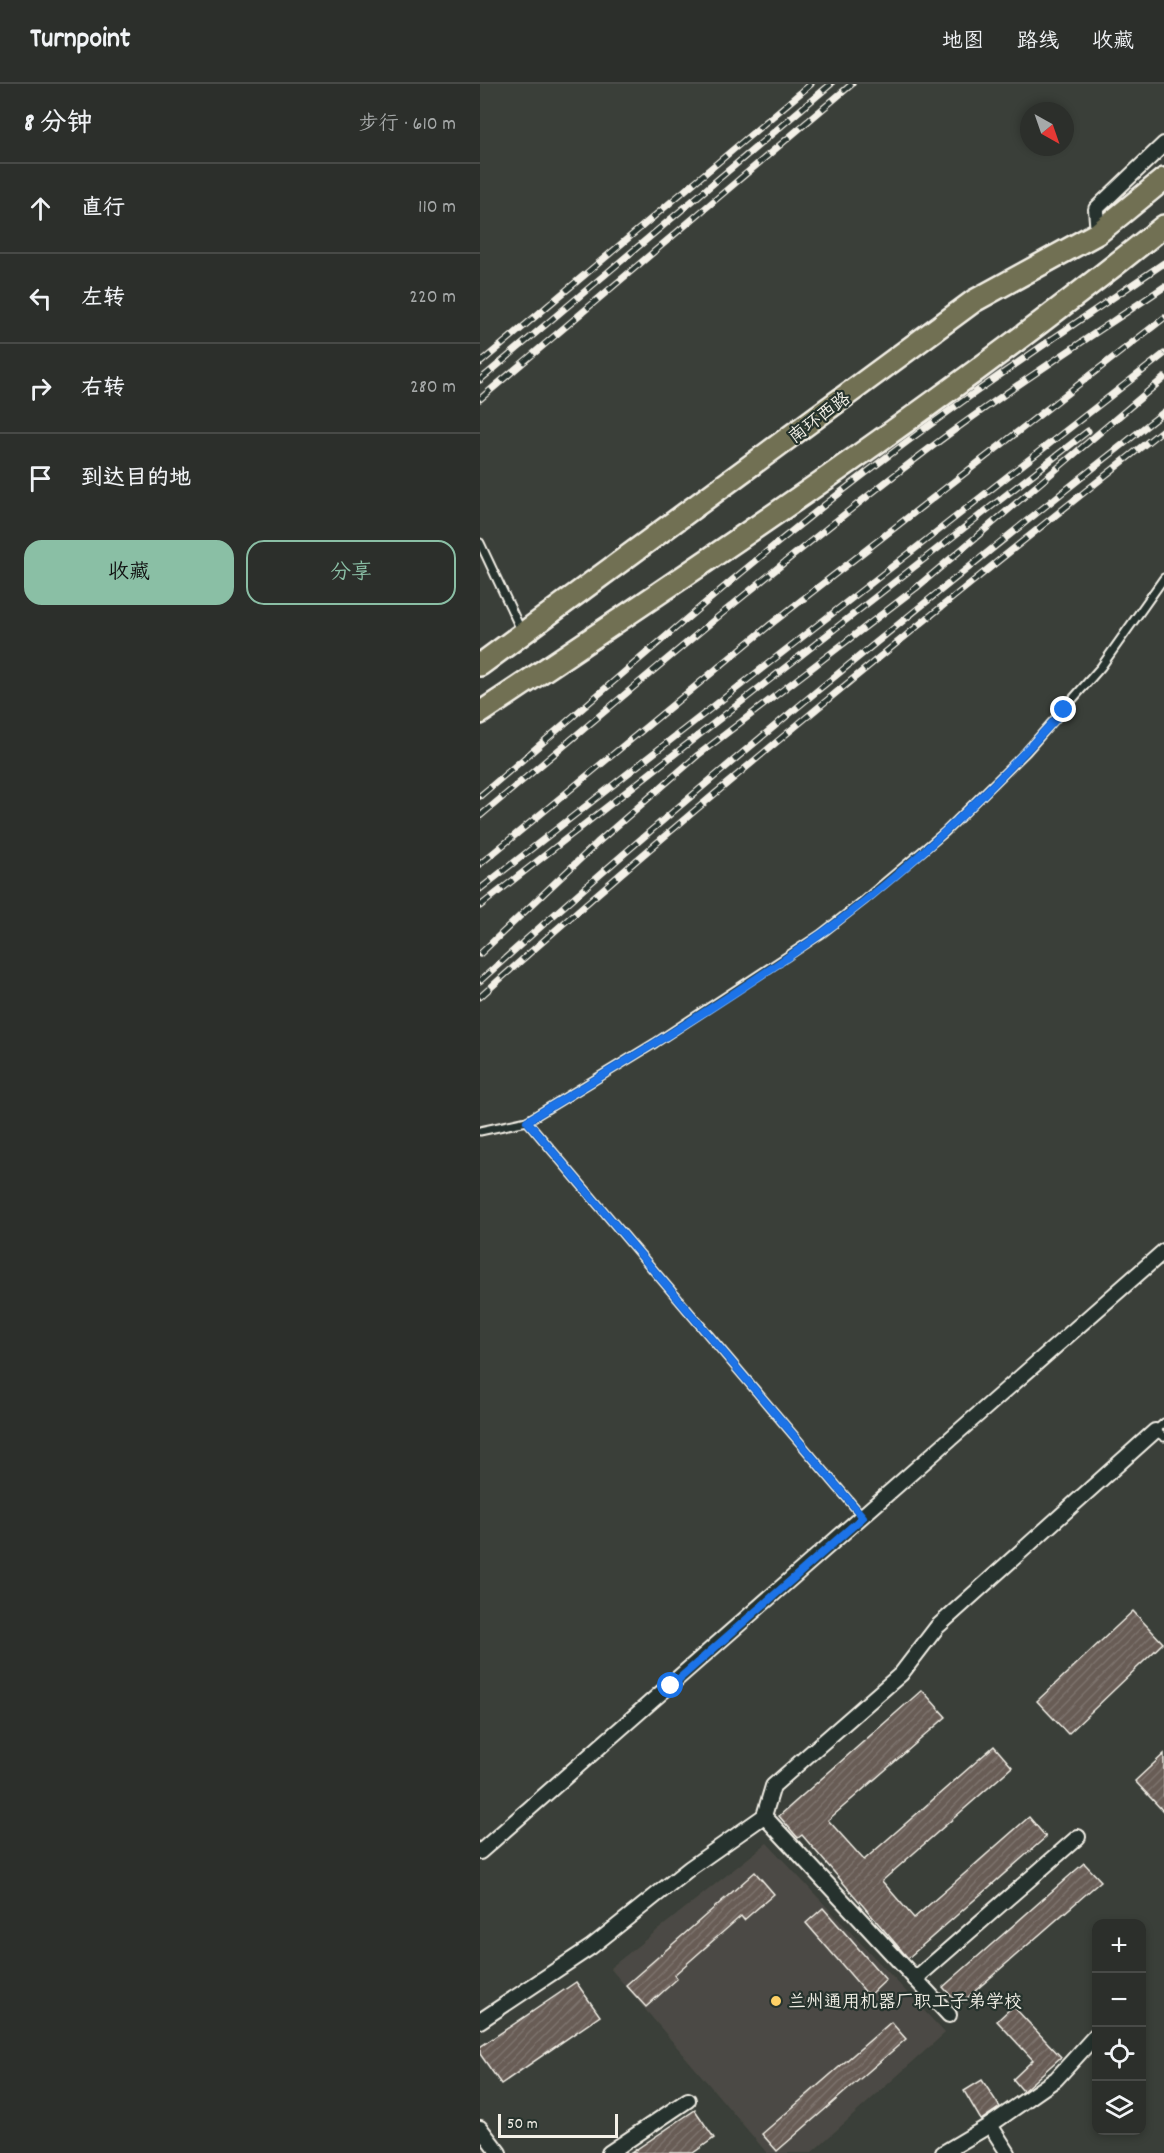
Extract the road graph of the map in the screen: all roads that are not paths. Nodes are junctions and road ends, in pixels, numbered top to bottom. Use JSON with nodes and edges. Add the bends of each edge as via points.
{"nodes":[{"id":1,"x":1164,"y":144,"type":"edge"},
{"id":2,"x":1164,"y":179,"type":"edge"},
{"id":3,"x":1164,"y":226,"type":"edge"},
{"id":4,"x":1098,"y":233,"type":"junction"},
{"id":5,"x":480,"y":543,"type":"edge"},
{"id":6,"x":1164,"y":578,"type":"edge"},
{"id":7,"x":523,"y":634,"type":"junction"},
{"id":8,"x":480,"y":665,"type":"edge"},
{"id":9,"x":480,"y":713,"type":"edge"},
{"id":10,"x":527,"y":1121,"type":"junction"},
{"id":11,"x":480,"y":1131,"type":"edge"},
{"id":12,"x":1164,"y":1251,"type":"edge"},
{"id":13,"x":1161,"y":1430,"type":"edge"},
{"id":14,"x":863,"y":1517,"type":"junction"},
{"id":15,"x":764,"y":1816,"type":"junction"},
{"id":16,"x":1078,"y":1838,"type":"dead end"},
{"id":17,"x":480,"y":1852,"type":"edge"},
{"id":18,"x":915,"y":1979,"type":"junction"},
{"id":19,"x":950,"y":2015,"type":"dead end"},
{"id":20,"x":480,"y":2021,"type":"edge"},
{"id":21,"x":1092,"y":2039,"type":"edge"},
{"id":22,"x":688,"y":2100,"type":"dead end"},
{"id":23,"x":990,"y":2125,"type":"junction"},
{"id":24,"x":480,"y":2128,"type":"edge"},
{"id":25,"x":500,"y":2153,"type":"edge"},
{"id":26,"x":609,"y":2153,"type":"edge"},
{"id":27,"x":943,"y":2153,"type":"edge"},
{"id":28,"x":1008,"y":2153,"type":"edge"}],
"edges":[{"from":1,"to":4,"type":"street","via":[[1096,208]]},
{"from":2,"to":4,"type":"highway","name":"南环西路"},
{"from":3,"to":9,"type":"highway","via":[[765,524]]},
{"from":4,"to":7,"type":"highway","name":"南环西路","via":[[974,301]]},
{"from":5,"to":7,"type":"lane"},
{"from":6,"to":10,"type":"lane","via":[[1101,667],[1064,710],[986,793],[905,867],[821,934]]},
{"from":7,"to":8,"type":"highway","name":"南环西路"},
{"from":10,"to":11,"type":"lane"},
{"from":10,"to":14,"type":"lane"},
{"from":12,"to":14,"type":"street"},
{"from":13,"to":15,"type":"street","via":[[937,1627],[901,1674],[773,1786]]},
{"from":14,"to":17,"type":"street"},
{"from":15,"to":18,"type":"street"},
{"from":15,"to":20,"type":"street","via":[[690,1868],[591,1947]]},
{"from":16,"to":18,"type":"street"},
{"from":18,"to":19,"type":"street"},
{"from":21,"to":23,"type":"street","via":[[1056,2079]]},
{"from":22,"to":26,"type":"street"},
{"from":23,"to":27,"type":"street"},
{"from":23,"to":28,"type":"street"},
{"from":24,"to":25,"type":"street"}]}
